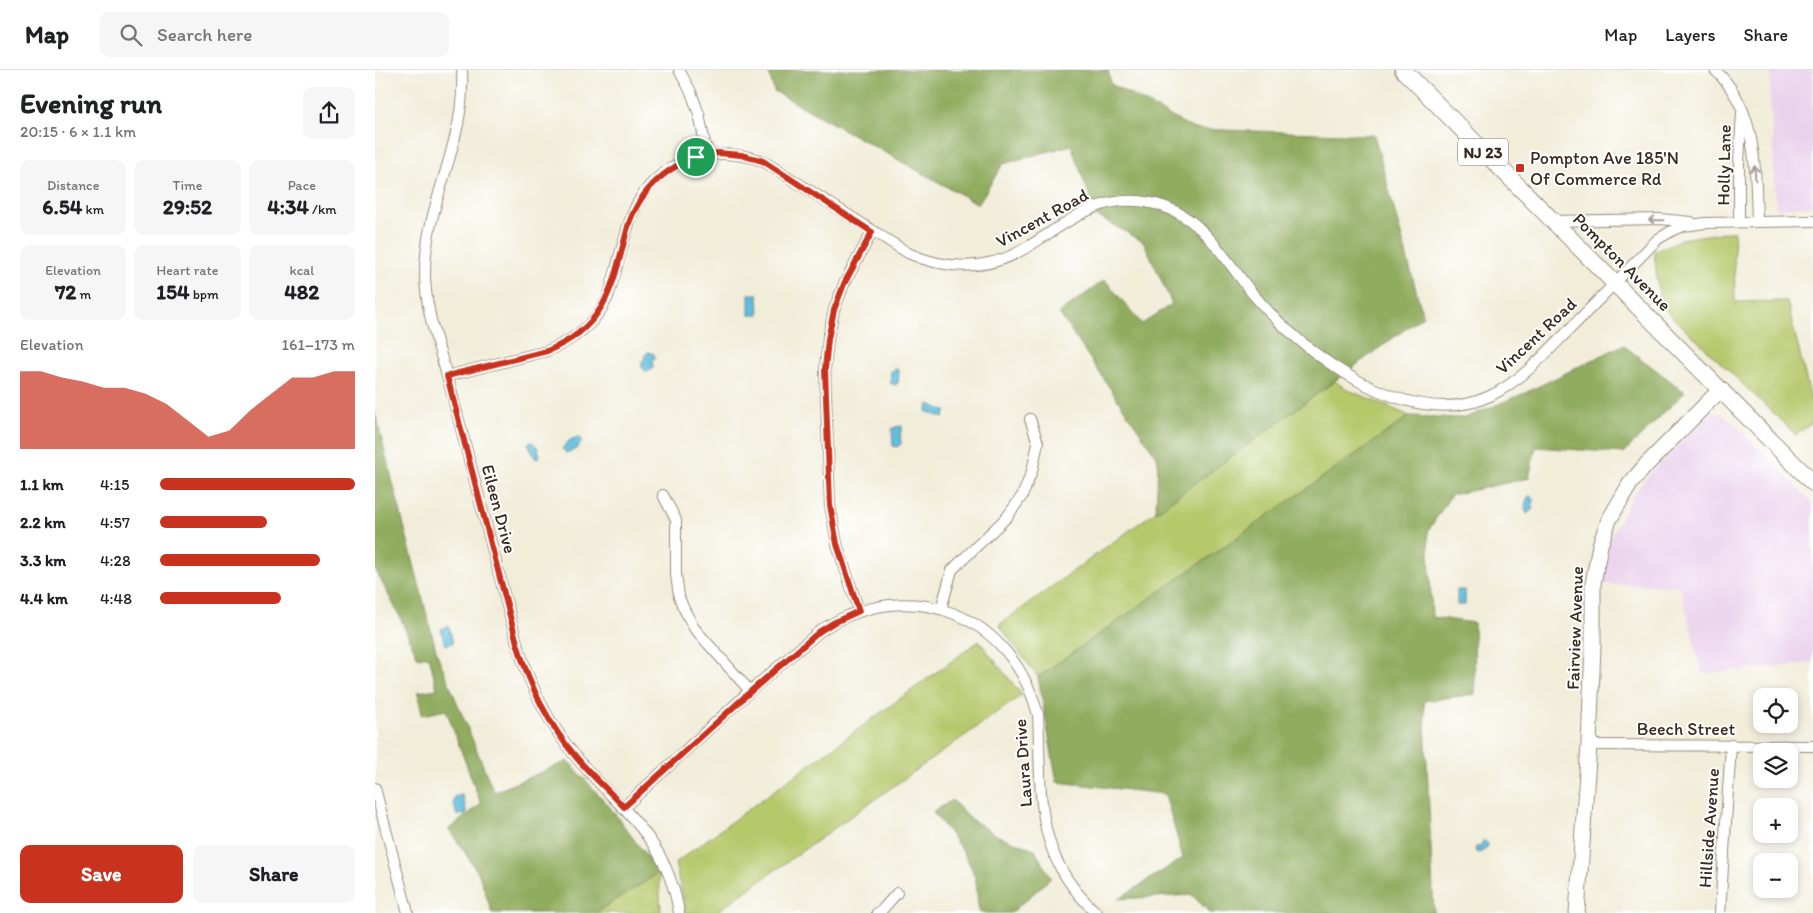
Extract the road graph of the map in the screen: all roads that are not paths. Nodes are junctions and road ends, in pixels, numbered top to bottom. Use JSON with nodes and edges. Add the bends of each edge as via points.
{"nodes":[{"id":1,"x":462,"y":70,"type":"edge"},
{"id":2,"x":679,"y":70,"type":"edge"},
{"id":3,"x":1403,"y":70,"type":"edge"},
{"id":4,"x":1715,"y":70,"type":"edge"},
{"id":5,"x":1742,"y":110,"type":"junction"},
{"id":6,"x":707,"y":154,"type":"junction"},
{"id":7,"x":1813,"y":220,"type":"edge"},
{"id":8,"x":1551,"y":221,"type":"junction"},
{"id":9,"x":1757,"y":221,"type":"junction"},
{"id":10,"x":1705,"y":222,"type":"junction"},
{"id":11,"x":1739,"y":222,"type":"junction"},
{"id":12,"x":872,"y":232,"type":"junction"},
{"id":13,"x":1615,"y":284,"type":"junction"},
{"id":14,"x":447,"y":376,"type":"junction"},
{"id":15,"x":1721,"y":389,"type":"junction"},
{"id":16,"x":1030,"y":419,"type":"dead end"},
{"id":17,"x":1813,"y":483,"type":"edge"},
{"id":18,"x":663,"y":495,"type":"dead end"},
{"id":19,"x":941,"y":609,"type":"junction"},
{"id":20,"x":859,"y":611,"type":"junction"},
{"id":21,"x":750,"y":692,"type":"junction"},
{"id":22,"x":1589,"y":745,"type":"junction"},
{"id":23,"x":1731,"y":745,"type":"junction"},
{"id":24,"x":1813,"y":746,"type":"edge"},
{"id":25,"x":375,"y":788,"type":"edge"},
{"id":26,"x":624,"y":807,"type":"junction"},
{"id":27,"x":897,"y":893,"type":"dead end"},
{"id":28,"x":408,"y":913,"type":"edge"},
{"id":29,"x":679,"y":913,"type":"edge"},
{"id":30,"x":877,"y":913,"type":"edge"},
{"id":31,"x":1097,"y":913,"type":"edge"},
{"id":32,"x":1577,"y":913,"type":"edge"},
{"id":33,"x":1720,"y":913,"type":"edge"}],
"edges":[{"from":1,"to":14,"type":"street","name":"Eileen Drive","via":[[458,125],[431,218],[426,258],[428,305]]},
{"from":2,"to":6,"type":"street","via":[[699,114]]},
{"from":3,"to":8,"type":"main road","name":"Pompton Avenue","number":"NJ 23"},
{"from":4,"to":5,"type":"street","name":"Holly Lane","via":[[1731,89]]},
{"from":9,"to":5,"type":"street","name":"Holly Lane","one_way":true,"via":[[1752,137]]},
{"from":5,"to":11,"type":"street","name":"Holly Lane"},
{"from":6,"to":12,"type":"street","name":"Vincent Road","via":[[735,154],[763,161]]},
{"from":6,"to":14,"type":"street","name":"Vincent Road","via":[[671,168],[644,194],[629,223],[607,298],[586,327],[547,351]]},
{"from":7,"to":9,"type":"street"},
{"from":10,"to":8,"type":"street","one_way":true,"via":[[1660,219]]},
{"from":8,"to":13,"type":"main road","name":"Pompton Avenue","number":"NJ 23"},
{"from":9,"to":11,"type":"street"},
{"from":10,"to":11,"type":"street"},
{"from":10,"to":13,"type":"street","name":"Vincent Road","via":[[1680,228],[1658,239]]},
{"from":12,"to":13,"type":"street","name":"Vincent Road","via":[[920,259],[972,266],[1011,256],[1093,207],[1128,200],[1163,206],[1184,215],[1202,229],[1261,304],[1317,354],[1374,388],[1431,405],[1468,403],[1509,385],[1538,361]]},
{"from":12,"to":20,"type":"street","via":[[834,310],[825,369],[830,505],[837,544]]},
{"from":13,"to":15,"type":"main road","name":"Pompton Avenue","number":"NJ 23"},
{"from":14,"to":26,"type":"street","name":"Eileen Drive","via":[[529,678],[565,743]]},
{"from":15,"to":17,"type":"main road","name":"Pompton Avenue","number":"NJ 23"},
{"from":15,"to":22,"type":"main road","name":"Fairview Avenue","via":[[1638,473],[1604,532],[1593,584]]},
{"from":16,"to":19,"type":"street","via":[[1038,443],[1022,496],[1007,517],[952,570]]},
{"from":18,"to":21,"type":"street","via":[[676,520],[676,574],[683,607],[694,628]]},
{"from":19,"to":20,"type":"street","name":"Laura Drive","via":[[897,604]]},
{"from":19,"to":31,"type":"street","name":"Laura Drive","via":[[986,632],[1007,651],[1023,675],[1038,715],[1043,816],[1050,846],[1070,885]]},
{"from":20,"to":21,"type":"street","name":"Laura Drive","via":[[820,631]]},
{"from":21,"to":26,"type":"street","name":"Laura Drive"},
{"from":22,"to":23,"type":"street","name":"Beech Street"},
{"from":22,"to":32,"type":"main road","name":"Fairview Avenue"},
{"from":23,"to":24,"type":"street","name":"Beech Street"},
{"from":23,"to":33,"type":"street","name":"Hillside Avenue"},
{"from":25,"to":28,"type":"street"},
{"from":26,"to":29,"type":"street","name":"Eileen Drive","via":[[649,836],[663,861],[674,888]]},
{"from":27,"to":30,"type":"street"}]}
